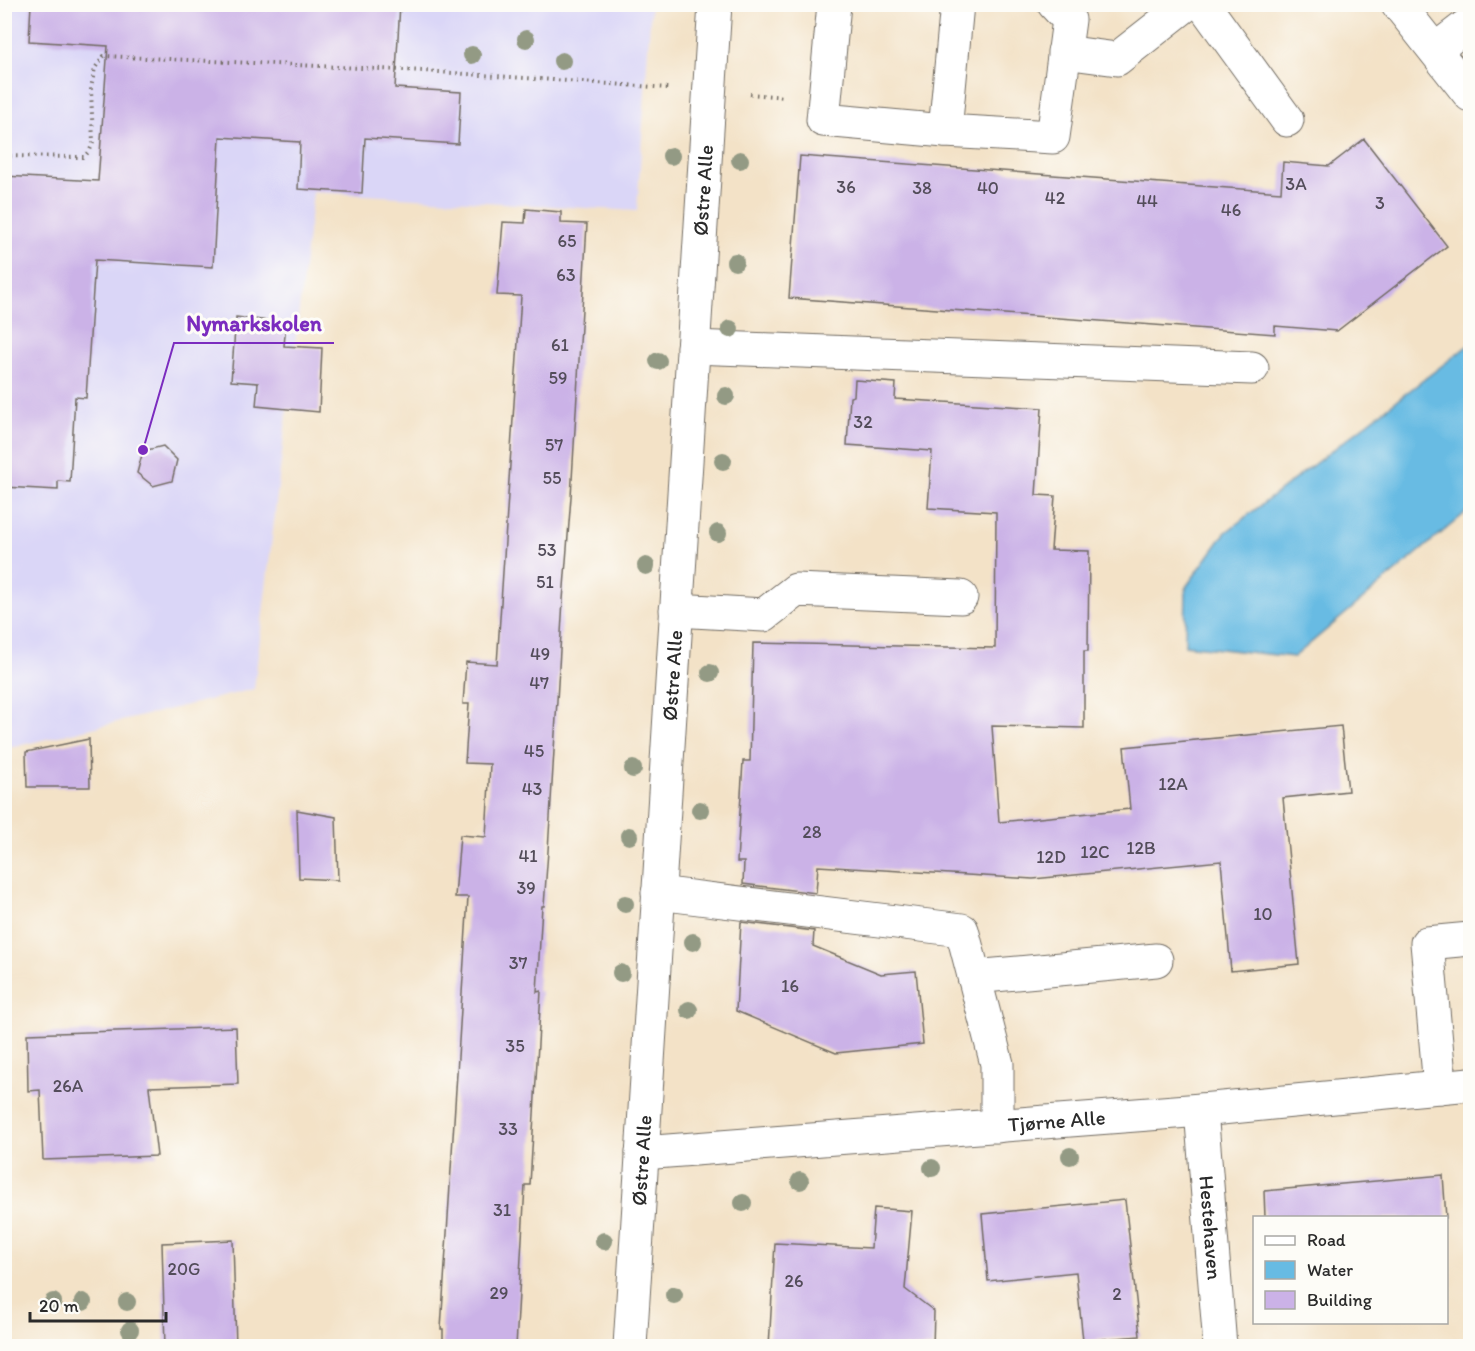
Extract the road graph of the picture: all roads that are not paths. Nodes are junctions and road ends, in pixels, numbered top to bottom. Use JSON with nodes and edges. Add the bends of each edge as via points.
{"nodes":[{"id":1,"x":715,"y":4,"type":"edge"},
{"id":2,"x":834,"y":4,"type":"edge"},
{"id":3,"x":957,"y":4,"type":"edge"},
{"id":4,"x":1054,"y":4,"type":"edge"},
{"id":5,"x":1187,"y":4,"type":"edge"},
{"id":6,"x":1203,"y":4,"type":"edge"},
{"id":7,"x":1398,"y":4,"type":"edge"},
{"id":8,"x":1470,"y":23,"type":"edge"},
{"id":9,"x":1435,"y":50,"type":"junction"},
{"id":10,"x":1064,"y":52,"type":"junction"},
{"id":11,"x":1470,"y":94,"type":"edge"},
{"id":12,"x":1287,"y":120,"type":"dead end"},
{"id":13,"x":945,"y":131,"type":"junction"},
{"id":14,"x":693,"y":347,"type":"junction"},
{"id":15,"x":1252,"y":369,"type":"dead end"},
{"id":16,"x":961,"y":597,"type":"dead end"},
{"id":17,"x":676,"y":610,"type":"junction"},
{"id":18,"x":658,"y":893,"type":"junction"},
{"id":19,"x":1470,"y":939,"type":"edge"},
{"id":20,"x":1156,"y":960,"type":"dead end"},
{"id":21,"x":974,"y":977,"type":"junction"},
{"id":22,"x":1455,"y":1086,"type":"edge"},
{"id":23,"x":1201,"y":1110,"type":"junction"},
{"id":24,"x":997,"y":1126,"type":"junction"},
{"id":25,"x":642,"y":1153,"type":"junction"},
{"id":26,"x":630,"y":1347,"type":"edge"},
{"id":27,"x":1220,"y":1347,"type":"edge"}],
"edges":[{"from":1,"to":14,"type":"street","name":"Østre Alle"},
{"from":2,"to":13,"type":"street","via":[[823,120]]},
{"from":3,"to":13,"type":"street"},
{"from":4,"to":10,"type":"street","via":[[1069,20]]},
{"from":5,"to":10,"type":"street","via":[[1117,59]]},
{"from":6,"to":12,"type":"street"},
{"from":7,"to":9,"type":"street"},
{"from":8,"to":9,"type":"street"},
{"from":9,"to":11,"type":"street"},
{"from":10,"to":13,"type":"street","via":[[1053,137]]},
{"from":14,"to":15,"type":"street"},
{"from":14,"to":17,"type":"street","name":"Østre Alle"},
{"from":16,"to":17,"type":"street","via":[[796,590],[764,615]]},
{"from":17,"to":18,"type":"street","name":"Østre Alle"},
{"from":18,"to":21,"type":"street","via":[[962,930]]},
{"from":18,"to":25,"type":"street","name":"Østre Alle"},
{"from":19,"to":22,"type":"street","via":[[1427,943]]},
{"from":20,"to":21,"type":"street"},
{"from":21,"to":24,"type":"street","via":[[997,1064]]},
{"from":22,"to":23,"type":"street","name":"Tjørne Alle"},
{"from":23,"to":24,"type":"street","name":"Tjørne Alle"},
{"from":23,"to":27,"type":"street","name":"Hestehaven"},
{"from":24,"to":25,"type":"street","name":"Tjørne Alle"},
{"from":25,"to":26,"type":"street","name":"Østre Alle"}]}
